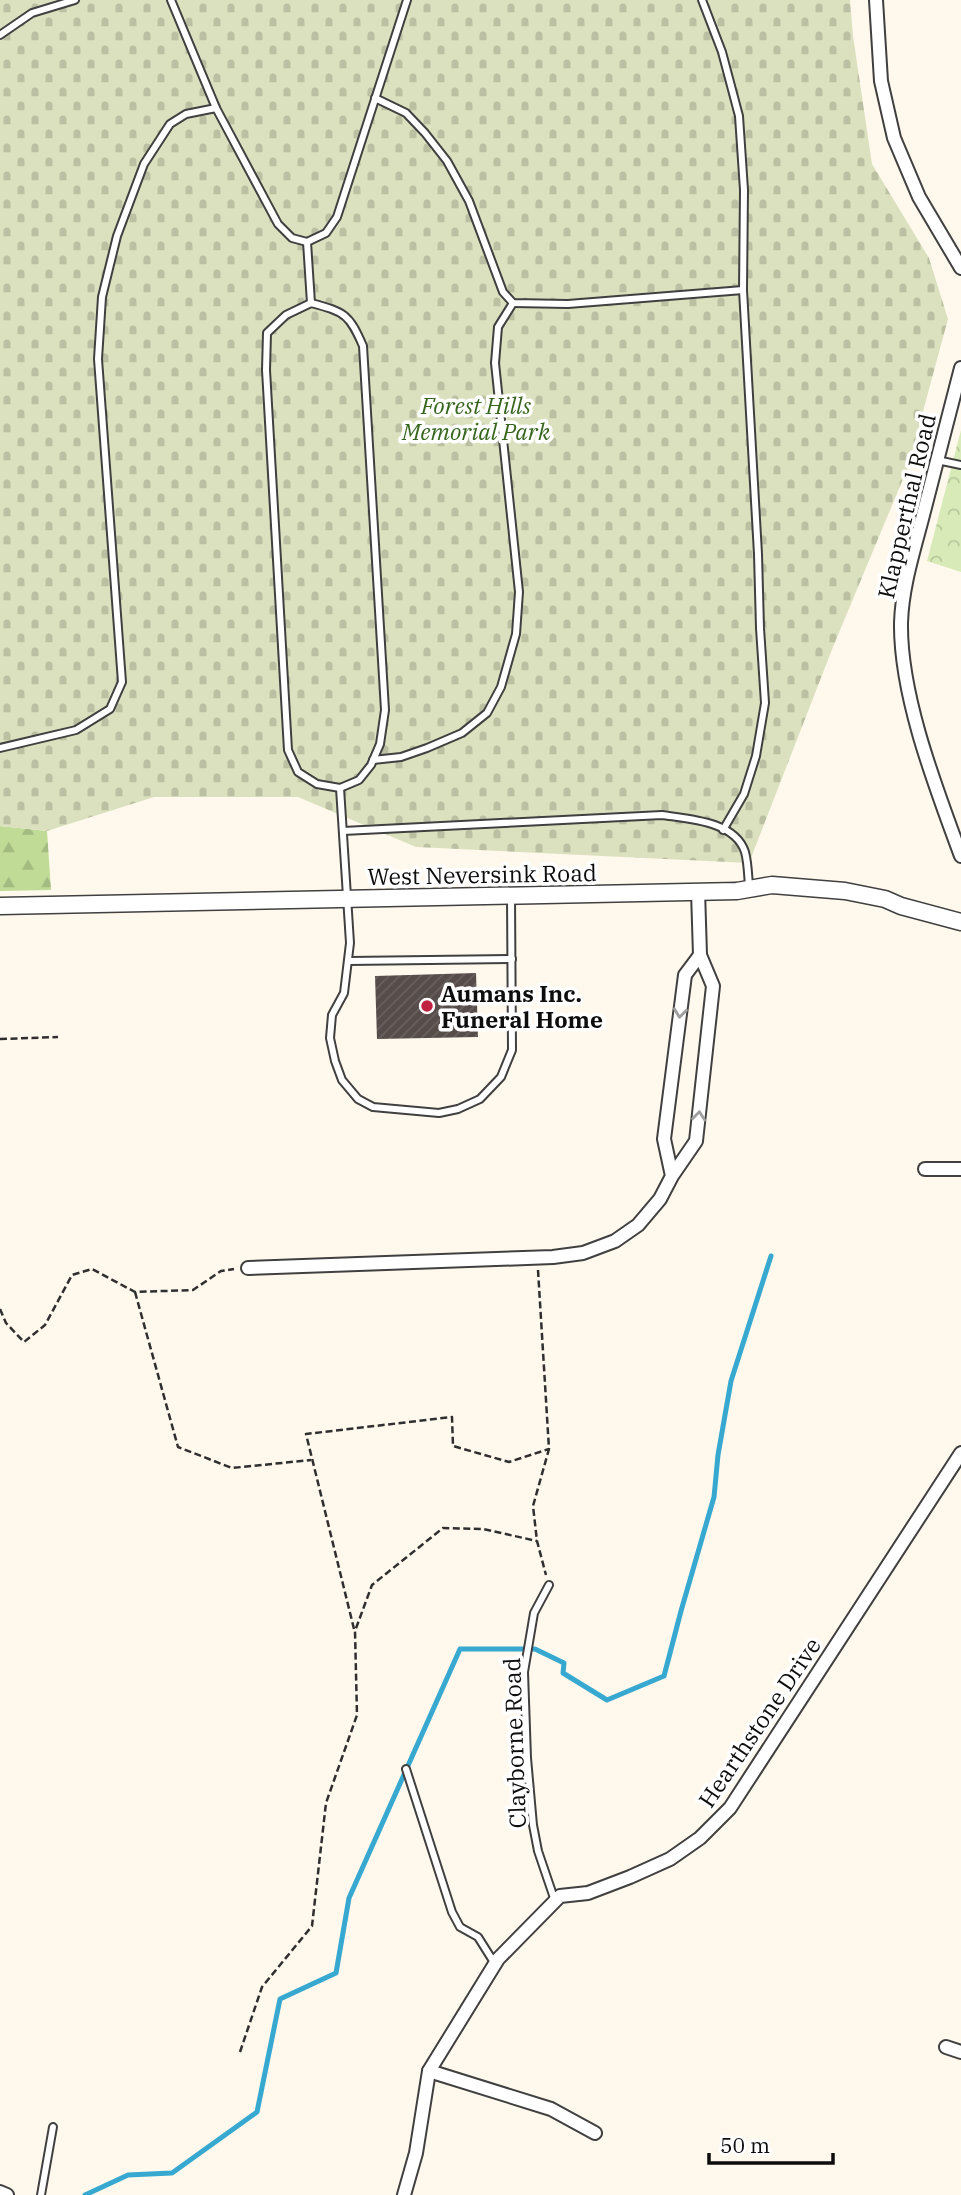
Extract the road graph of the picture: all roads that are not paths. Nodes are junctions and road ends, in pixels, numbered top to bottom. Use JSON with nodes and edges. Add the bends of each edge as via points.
{"nodes":[{"id":1,"x":75,"y":0,"type":"edge"},
{"id":2,"x":171,"y":0,"type":"edge"},
{"id":3,"x":407,"y":0,"type":"edge"},
{"id":4,"x":702,"y":0,"type":"edge"},
{"id":5,"x":876,"y":0,"type":"edge"},
{"id":6,"x":0,"y":35,"type":"edge"},
{"id":7,"x":375,"y":98,"type":"junction"},
{"id":8,"x":216,"y":108,"type":"junction"},
{"id":9,"x":307,"y":242,"type":"junction"},
{"id":10,"x":961,"y":268,"type":"edge"},
{"id":11,"x":743,"y":290,"type":"junction"},
{"id":12,"x":311,"y":303,"type":"junction"},
{"id":13,"x":513,"y":303,"type":"junction"},
{"id":14,"x":961,"y":368,"type":"edge"},
{"id":15,"x":937,"y":460,"type":"junction"},
{"id":16,"x":961,"y":465,"type":"edge"},
{"id":17,"x":0,"y":748,"type":"edge"},
{"id":18,"x":373,"y":760,"type":"junction"},
{"id":19,"x":340,"y":788,"type":"junction"},
{"id":20,"x":723,"y":830,"type":"junction"},
{"id":21,"x":343,"y":831,"type":"junction"},
{"id":22,"x":961,"y":856,"type":"edge"},
{"id":23,"x":750,"y":889,"type":"junction"},
{"id":24,"x":698,"y":891,"type":"junction"},
{"id":25,"x":511,"y":896,"type":"junction"},
{"id":26,"x":348,"y":900,"type":"junction"},
{"id":27,"x":0,"y":906,"type":"edge"},
{"id":28,"x":961,"y":922,"type":"edge"},
{"id":29,"x":700,"y":955,"type":"junction"},
{"id":30,"x":512,"y":959,"type":"junction"},
{"id":31,"x":348,"y":961,"type":"junction"},
{"id":32,"x":925,"y":1169,"type":"dead end"},
{"id":33,"x":961,"y":1169,"type":"edge"},
{"id":34,"x":672,"y":1176,"type":"junction"},
{"id":35,"x":248,"y":1268,"type":"road end"},
{"id":36,"x":961,"y":1453,"type":"edge"},
{"id":37,"x":549,"y":1585,"type":"road end"},
{"id":38,"x":406,"y":1769,"type":"dead end"},
{"id":39,"x":555,"y":1901,"type":"junction"},
{"id":40,"x":495,"y":1964,"type":"junction"},
{"id":41,"x":946,"y":2047,"type":"dead end"},
{"id":42,"x":961,"y":2052,"type":"edge"},
{"id":43,"x":429,"y":2071,"type":"junction"},
{"id":44,"x":53,"y":2127,"type":"dead end"},
{"id":45,"x":595,"y":2133,"type":"dead end"},
{"id":46,"x":0,"y":2192,"type":"edge"},
{"id":47,"x":7,"y":2195,"type":"edge"},
{"id":48,"x":41,"y":2195,"type":"edge"},
{"id":49,"x":404,"y":2195,"type":"edge"}],
"edges":[{"from":1,"to":6,"type":"lane","via":[[32,13]]},
{"from":2,"to":8,"type":"lane"},
{"from":3,"to":7,"type":"lane"},
{"from":4,"to":11,"type":"lane","via":[[722,52],[738,116],[744,190]]},
{"from":5,"to":10,"type":"street","via":[[881,81],[894,138],[919,197]]},
{"from":7,"to":9,"type":"lane","via":[[337,217],[326,233]]},
{"from":7,"to":13,"type":"lane","via":[[406,113],[447,161],[469,201],[503,292]]},
{"from":8,"to":9,"type":"lane","via":[[278,224],[292,238]]},
{"from":8,"to":17,"type":"lane","via":[[186,114],[170,124],[144,164],[117,236],[102,297],[98,359],[122,682],[110,709],[76,730]]},
{"from":9,"to":12,"type":"lane"},
{"from":11,"to":13,"type":"lane","via":[[568,304]]},
{"from":11,"to":20,"type":"lane","via":[[765,704],[757,756],[744,794]]},
{"from":12,"to":18,"type":"lane","via":[[335,310],[353,323],[363,346],[384,710]]},
{"from":12,"to":19,"type":"lane","via":[[286,315],[267,333],[287,736],[298,772],[317,784]]},
{"from":13,"to":18,"type":"lane","via":[[498,327],[495,363],[519,592],[516,634],[501,687],[487,713],[462,733],[401,757]]},
{"from":14,"to":15,"type":"street","name":"Klapperthal Road"},
{"from":15,"to":16,"type":"lane"},
{"from":15,"to":22,"type":"street","name":"Klapperthal Road","via":[[909,571],[901,626],[919,728]]},
{"from":18,"to":19,"type":"lane","via":[[359,780]]},
{"from":19,"to":21,"type":"lane"},
{"from":20,"to":21,"type":"lane","via":[[709,822],[662,815]]},
{"from":20,"to":23,"type":"lane","via":[[734,835],[745,851]]},
{"from":21,"to":26,"type":"lane"},
{"from":23,"to":24,"type":"street","name":"West Neversink Road"},
{"from":23,"to":28,"type":"street","name":"West Neversink Road","via":[[772,885],[845,891]]},
{"from":24,"to":25,"type":"street","name":"West Neversink Road"},
{"from":24,"to":29,"type":"street"},
{"from":25,"to":26,"type":"street","name":"West Neversink Road"},
{"from":25,"to":30,"type":"lane"},
{"from":26,"to":27,"type":"street","name":"West Neversink Road"},
{"from":26,"to":31,"type":"lane"},
{"from":29,"to":34,"type":"street","one_way":true,"via":[[685,975],[664,1139]]},
{"from":34,"to":29,"type":"street","one_way":true,"via":[[696,1141],[713,986]]},
{"from":30,"to":31,"type":"lane"},
{"from":30,"to":31,"type":"lane","via":[[512,1050],[501,1077],[480,1099],[439,1113],[373,1107],[358,1099],[342,1080],[330,1038]]},
{"from":32,"to":33,"type":"street"},
{"from":34,"to":35,"type":"street","via":[[638,1225],[615,1241],[583,1253]]},
{"from":36,"to":39,"type":"street","name":"Hearthstone Drive","via":[[730,1808],[670,1859],[588,1893]]},
{"from":37,"to":39,"type":"lane","name":"Clayborne Road","via":[[534,1613],[524,1672],[533,1825]]},
{"from":38,"to":40,"type":"lane","via":[[452,1912],[460,1927],[478,1937]]},
{"from":39,"to":40,"type":"street"},
{"from":40,"to":43,"type":"street"},
{"from":41,"to":42,"type":"street"},
{"from":43,"to":45,"type":"street","via":[[551,2109]]},
{"from":43,"to":49,"type":"street"},
{"from":44,"to":48,"type":"lane"},
{"from":46,"to":47,"type":"street"}]}
